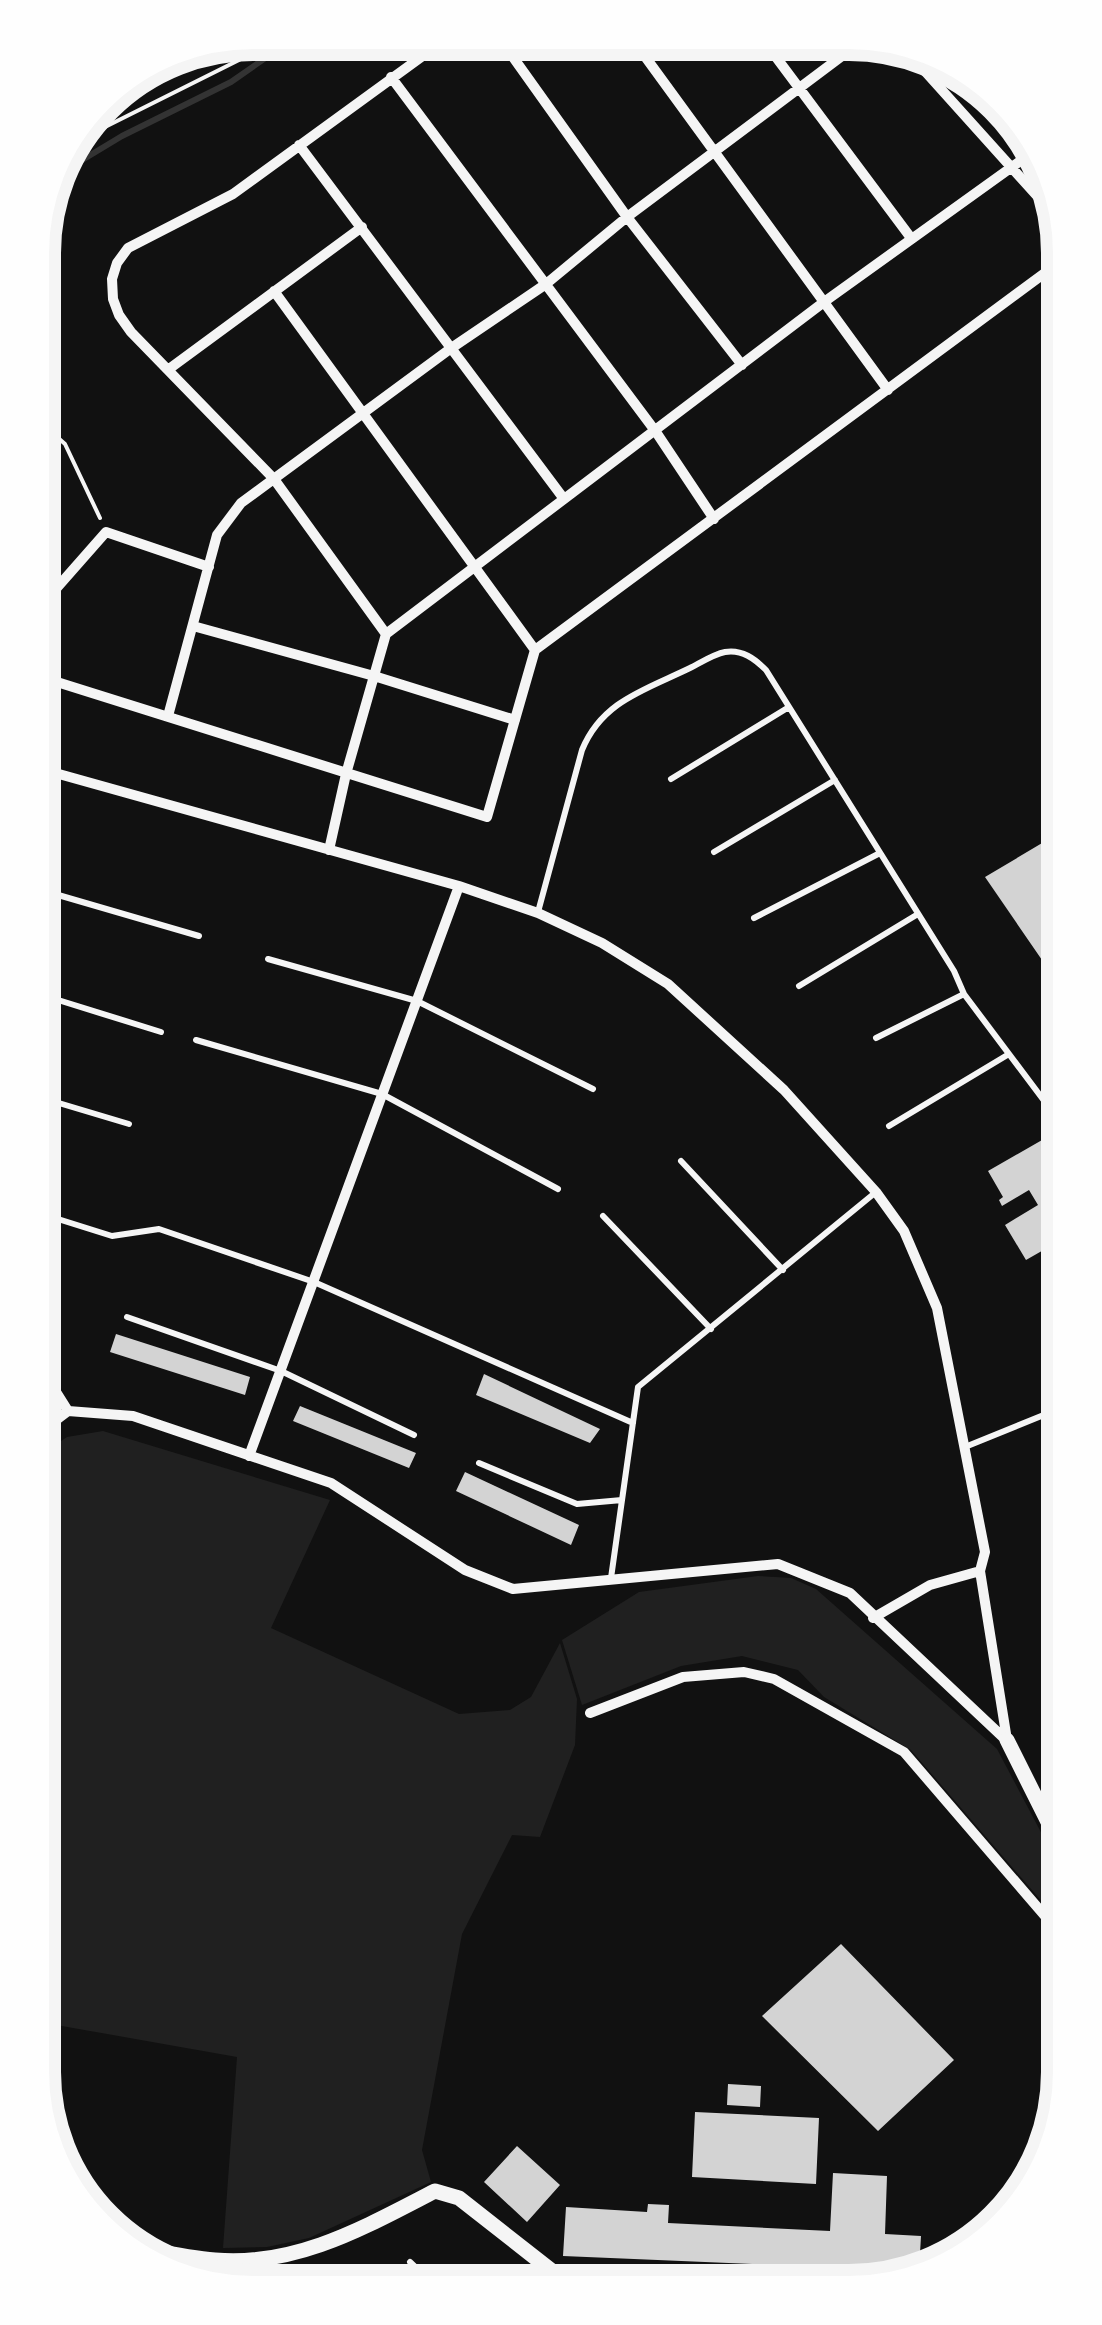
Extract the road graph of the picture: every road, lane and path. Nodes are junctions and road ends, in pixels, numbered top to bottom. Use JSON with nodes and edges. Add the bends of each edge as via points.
{"nodes":[{"id":1,"x":243,"y":55,"type":"edge"},
{"id":2,"x":423,"y":55,"type":"edge"},
{"id":3,"x":511,"y":55,"type":"edge"},
{"id":4,"x":644,"y":55,"type":"edge"},
{"id":5,"x":775,"y":55,"type":"edge"},
{"id":6,"x":844,"y":55,"type":"edge"},
{"id":7,"x":925,"y":71,"type":"edge"},
{"id":8,"x":391,"y":77,"type":"junction"},
{"id":9,"x":801,"y":89,"type":"junction"},
{"id":10,"x":99,"y":130,"type":"edge"},
{"id":11,"x":299,"y":145,"type":"junction"},
{"id":12,"x":713,"y":154,"type":"junction"},
{"id":13,"x":1022,"y":158,"type":"edge"},
{"id":14,"x":1011,"y":165,"type":"junction"},
{"id":15,"x":1038,"y":196,"type":"edge"},
{"id":16,"x":627,"y":217,"type":"junction"},
{"id":17,"x":362,"y":227,"type":"junction"},
{"id":18,"x":911,"y":238,"type":"junction"},
{"id":19,"x":1047,"y":271,"type":"edge"},
{"id":20,"x":546,"y":284,"type":"junction"},
{"id":21,"x":274,"y":291,"type":"junction"},
{"id":22,"x":824,"y":302,"type":"junction"},
{"id":23,"x":450,"y":349,"type":"junction"},
{"id":24,"x":742,"y":365,"type":"junction"},
{"id":25,"x":169,"y":369,"type":"junction"},
{"id":26,"x":888,"y":390,"type":"junction"},
{"id":27,"x":363,"y":414,"type":"junction"},
{"id":28,"x":656,"y":432,"type":"junction"},
{"id":29,"x":55,"y":436,"type":"edge"},
{"id":30,"x":274,"y":479,"type":"junction"},
{"id":31,"x":564,"y":499,"type":"junction"},
{"id":32,"x":714,"y":519,"type":"junction"},
{"id":33,"x":106,"y":532,"type":"junction"},
{"id":34,"x":209,"y":567,"type":"junction"},
{"id":35,"x":475,"y":568,"type":"junction"},
{"id":36,"x":55,"y":590,"type":"edge"},
{"id":37,"x":193,"y":626,"type":"junction"},
{"id":38,"x":386,"y":634,"type":"junction"},
{"id":39,"x":534,"y":650,"type":"junction"},
{"id":40,"x":374,"y":676,"type":"junction"},
{"id":41,"x":55,"y":681,"type":"edge"},
{"id":42,"x":789,"y":707,"type":"junction"},
{"id":43,"x":168,"y":716,"type":"junction"},
{"id":44,"x":514,"y":720,"type":"junction"},
{"id":45,"x":55,"y":774,"type":"edge"},
{"id":46,"x":346,"y":774,"type":"junction"},
{"id":47,"x":671,"y":779,"type":"dead end"},
{"id":48,"x":835,"y":780,"type":"junction"},
{"id":49,"x":329,"y":850,"type":"junction"},
{"id":50,"x":714,"y":852,"type":"dead end"},
{"id":51,"x":880,"y":853,"type":"junction"},
{"id":52,"x":459,"y":886,"type":"junction"},
{"id":53,"x":55,"y":894,"type":"edge"},
{"id":54,"x":538,"y":914,"type":"junction"},
{"id":55,"x":918,"y":914,"type":"junction"},
{"id":56,"x":754,"y":918,"type":"dead end"},
{"id":57,"x":199,"y":936,"type":"dead end"},
{"id":58,"x":268,"y":959,"type":"dead end"},
{"id":59,"x":799,"y":986,"type":"dead end"},
{"id":60,"x":964,"y":994,"type":"junction"},
{"id":61,"x":55,"y":999,"type":"edge"},
{"id":62,"x":417,"y":1001,"type":"junction"},
{"id":63,"x":161,"y":1032,"type":"dead end"},
{"id":64,"x":876,"y":1038,"type":"dead end"},
{"id":65,"x":196,"y":1040,"type":"dead end"},
{"id":66,"x":1010,"y":1054,"type":"junction"},
{"id":67,"x":593,"y":1089,"type":"dead end"},
{"id":68,"x":382,"y":1094,"type":"junction"},
{"id":69,"x":55,"y":1102,"type":"edge"},
{"id":70,"x":1047,"y":1104,"type":"edge"},
{"id":71,"x":129,"y":1124,"type":"dead end"},
{"id":72,"x":889,"y":1126,"type":"dead end"},
{"id":73,"x":681,"y":1161,"type":"dead end"},
{"id":74,"x":558,"y":1189,"type":"dead end"},
{"id":75,"x":876,"y":1192,"type":"junction"},
{"id":76,"x":603,"y":1216,"type":"dead end"},
{"id":77,"x":55,"y":1218,"type":"edge"},
{"id":78,"x":783,"y":1270,"type":"junction"},
{"id":79,"x":314,"y":1282,"type":"junction"},
{"id":80,"x":127,"y":1317,"type":"dead end"},
{"id":81,"x":711,"y":1330,"type":"junction"},
{"id":82,"x":281,"y":1371,"type":"junction"},
{"id":83,"x":55,"y":1395,"type":"edge"},
{"id":84,"x":68,"y":1410,"type":"junction"},
{"id":85,"x":1047,"y":1414,"type":"edge"},
{"id":86,"x":55,"y":1420,"type":"edge"},
{"id":87,"x":633,"y":1422,"type":"junction"},
{"id":88,"x":414,"y":1435,"type":"dead end"},
{"id":89,"x":965,"y":1448,"type":"junction"},
{"id":90,"x":249,"y":1456,"type":"junction"},
{"id":91,"x":479,"y":1463,"type":"dead end"},
{"id":92,"x":622,"y":1500,"type":"junction"},
{"id":93,"x":980,"y":1572,"type":"junction"},
{"id":94,"x":611,"y":1578,"type":"junction"},
{"id":95,"x":873,"y":1618,"type":"junction"},
{"id":96,"x":590,"y":1712,"type":"dead end"},
{"id":97,"x":1007,"y":1740,"type":"junction"},
{"id":98,"x":1047,"y":1820,"type":"edge"},
{"id":99,"x":1047,"y":1917,"type":"edge"},
{"id":100,"x":176,"y":2254,"type":"edge"},
{"id":101,"x":410,"y":2262,"type":"dead end"},
{"id":102,"x":418,"y":2270,"type":"edge"},
{"id":103,"x":548,"y":2270,"type":"edge"}],
"edges":[{"from":1,"to":10,"type":"path"},
{"from":2,"to":8,"type":"street"},
{"from":3,"to":16,"type":"street"},
{"from":4,"to":12,"type":"street"},
{"from":5,"to":9,"type":"street"},
{"from":6,"to":9,"type":"street"},
{"from":7,"to":14,"type":"street"},
{"from":8,"to":11,"type":"street"},
{"from":8,"to":20,"type":"street"},
{"from":9,"to":12,"type":"street"},
{"from":9,"to":18,"type":"street"},
{"from":11,"to":17,"type":"street"},
{"from":11,"to":25,"type":"street","via":[[233,194],[128,248],[118,263],[112,280],[119,315]]},
{"from":12,"to":16,"type":"street"},
{"from":12,"to":22,"type":"street"},
{"from":13,"to":14,"type":"street"},
{"from":14,"to":15,"type":"street"},
{"from":14,"to":18,"type":"street"},
{"from":16,"to":20,"type":"street"},
{"from":16,"to":24,"type":"street"},
{"from":17,"to":21,"type":"street"},
{"from":17,"to":23,"type":"street"},
{"from":18,"to":22,"type":"street"},
{"from":19,"to":26,"type":"street"},
{"from":20,"to":23,"type":"street"},
{"from":20,"to":28,"type":"street"},
{"from":21,"to":25,"type":"street"},
{"from":21,"to":27,"type":"street"},
{"from":22,"to":24,"type":"street"},
{"from":22,"to":26,"type":"street"},
{"from":23,"to":27,"type":"street"},
{"from":23,"to":31,"type":"street"},
{"from":24,"to":28,"type":"street"},
{"from":25,"to":30,"type":"street"},
{"from":26,"to":32,"type":"street"},
{"from":27,"to":30,"type":"street"},
{"from":27,"to":35,"type":"street"},
{"from":28,"to":31,"type":"street"},
{"from":28,"to":32,"type":"street"},
{"from":29,"to":33,"type":"path"},
{"from":30,"to":34,"type":"street","via":[[228,517]]},
{"from":30,"to":38,"type":"street"},
{"from":31,"to":35,"type":"street"},
{"from":32,"to":39,"type":"street"},
{"from":33,"to":34,"type":"street"},
{"from":33,"to":36,"type":"street"},
{"from":34,"to":37,"type":"street"},
{"from":35,"to":38,"type":"street"},
{"from":35,"to":39,"type":"street"},
{"from":37,"to":40,"type":"street"},
{"from":37,"to":43,"type":"street"},
{"from":38,"to":40,"type":"street"},
{"from":39,"to":44,"type":"street"},
{"from":40,"to":44,"type":"street"},
{"from":40,"to":46,"type":"street"},
{"from":41,"to":43,"type":"street"},
{"from":42,"to":47,"type":"lane"},
{"from":42,"to":48,"type":"lane"},
{"from":42,"to":54,"type":"lane","via":[[752,656],[724,652],[609,710],[582,750]]},
{"from":43,"to":46,"type":"street"},
{"from":44,"to":46,"type":"street","via":[[486,817]]},
{"from":45,"to":49,"type":"street"},
{"from":46,"to":49,"type":"street"},
{"from":48,"to":50,"type":"lane"},
{"from":48,"to":51,"type":"lane"},
{"from":49,"to":52,"type":"street"},
{"from":51,"to":55,"type":"lane"},
{"from":51,"to":56,"type":"lane"},
{"from":52,"to":54,"type":"street"},
{"from":52,"to":62,"type":"street"},
{"from":53,"to":57,"type":"lane"},
{"from":54,"to":75,"type":"street","via":[[668,984],[784,1090]]},
{"from":55,"to":59,"type":"lane"},
{"from":55,"to":60,"type":"lane"},
{"from":58,"to":62,"type":"lane"},
{"from":60,"to":64,"type":"lane"},
{"from":60,"to":66,"type":"lane"},
{"from":61,"to":63,"type":"lane"},
{"from":62,"to":67,"type":"lane"},
{"from":62,"to":68,"type":"street"},
{"from":65,"to":68,"type":"lane"},
{"from":66,"to":70,"type":"lane"},
{"from":66,"to":72,"type":"lane"},
{"from":68,"to":74,"type":"lane"},
{"from":68,"to":79,"type":"street"},
{"from":69,"to":71,"type":"lane"},
{"from":73,"to":78,"type":"lane"},
{"from":75,"to":78,"type":"lane"},
{"from":75,"to":89,"type":"street","via":[[904,1231],[937,1308]]},
{"from":76,"to":81,"type":"lane"},
{"from":77,"to":79,"type":"lane","via":[[112,1236],[159,1229]]},
{"from":78,"to":81,"type":"lane"},
{"from":79,"to":82,"type":"street"},
{"from":79,"to":87,"type":"lane"},
{"from":80,"to":82,"type":"lane"},
{"from":81,"to":87,"type":"lane","via":[[638,1387]]},
{"from":82,"to":88,"type":"lane"},
{"from":82,"to":90,"type":"street"},
{"from":83,"to":84,"type":"street"},
{"from":84,"to":86,"type":"street"},
{"from":84,"to":90,"type":"street","via":[[133,1416]]},
{"from":85,"to":89,"type":"lane"},
{"from":87,"to":92,"type":"lane"},
{"from":89,"to":93,"type":"street","via":[[986,1552]]},
{"from":90,"to":94,"type":"street","via":[[330,1483],[465,1570],[513,1590]]},
{"from":91,"to":92,"type":"lane","via":[[577,1504]]},
{"from":92,"to":94,"type":"lane"},
{"from":93,"to":95,"type":"street","via":[[930,1585]]},
{"from":93,"to":97,"type":"street"},
{"from":94,"to":95,"type":"street","via":[[778,1564],[850,1593]]},
{"from":95,"to":97,"type":"street"},
{"from":96,"to":99,"type":"street","via":[[683,1677],[744,1672],[774,1679],[904,1752]]},
{"from":97,"to":98,"type":"street"},
{"from":100,"to":103,"type":"street","via":[[264,2259],[335,2242],[434,2191],[459,2198]]},
{"from":101,"to":102,"type":"lane"}]}
